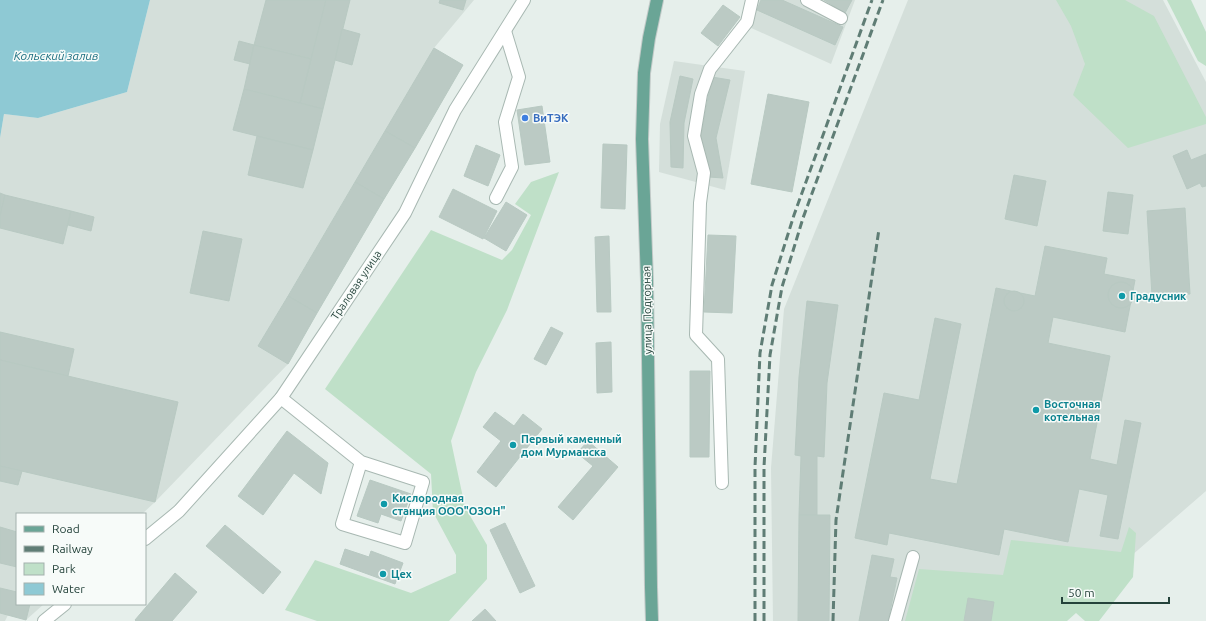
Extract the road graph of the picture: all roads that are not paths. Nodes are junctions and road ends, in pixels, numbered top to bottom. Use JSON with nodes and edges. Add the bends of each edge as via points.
{"nodes":[{"id":1,"x":524,"y":0,"type":"edge"},
{"id":2,"x":657,"y":0,"type":"edge"},
{"id":3,"x":752,"y":0,"type":"edge"},
{"id":4,"x":807,"y":0,"type":"edge"},
{"id":5,"x":841,"y":18,"type":"dead end"},
{"id":6,"x":505,"y":31,"type":"junction"},
{"id":7,"x":496,"y":198,"type":"dead end"},
{"id":8,"x":281,"y":398,"type":"junction"},
{"id":9,"x":360,"y":462,"type":"junction"},
{"id":10,"x":722,"y":483,"type":"dead end"},
{"id":11,"x":146,"y":538,"type":"edge"},
{"id":12,"x":913,"y":557,"type":"dead end"},
{"id":13,"x":63,"y":605,"type":"edge"},
{"id":14,"x":44,"y":621,"type":"edge"},
{"id":15,"x":652,"y":621,"type":"edge"},
{"id":16,"x":895,"y":621,"type":"edge"}],
"edges":[{"from":1,"to":6,"type":"street","name":"Траловая улица"},
{"from":2,"to":15,"type":"main road","name":"улица Подгорная","via":[[644,73],[642,138],[647,282]]},
{"from":3,"to":10,"type":"street","via":[[747,22],[710,69],[701,94],[694,136],[704,173],[700,203],[696,335],[718,359]]},
{"from":4,"to":5,"type":"street"},
{"from":6,"to":7,"type":"street","via":[[519,77],[505,122],[512,167]]},
{"from":6,"to":8,"type":"street","name":"Траловая улица","via":[[455,110],[405,213]]},
{"from":8,"to":9,"type":"street"},
{"from":8,"to":11,"type":"street","name":"Траловая улица","via":[[179,511]]},
{"from":9,"to":9,"type":"street","via":[[342,524],[405,543],[423,482]]},
{"from":12,"to":16,"type":"street"},
{"from":13,"to":14,"type":"street"}]}
